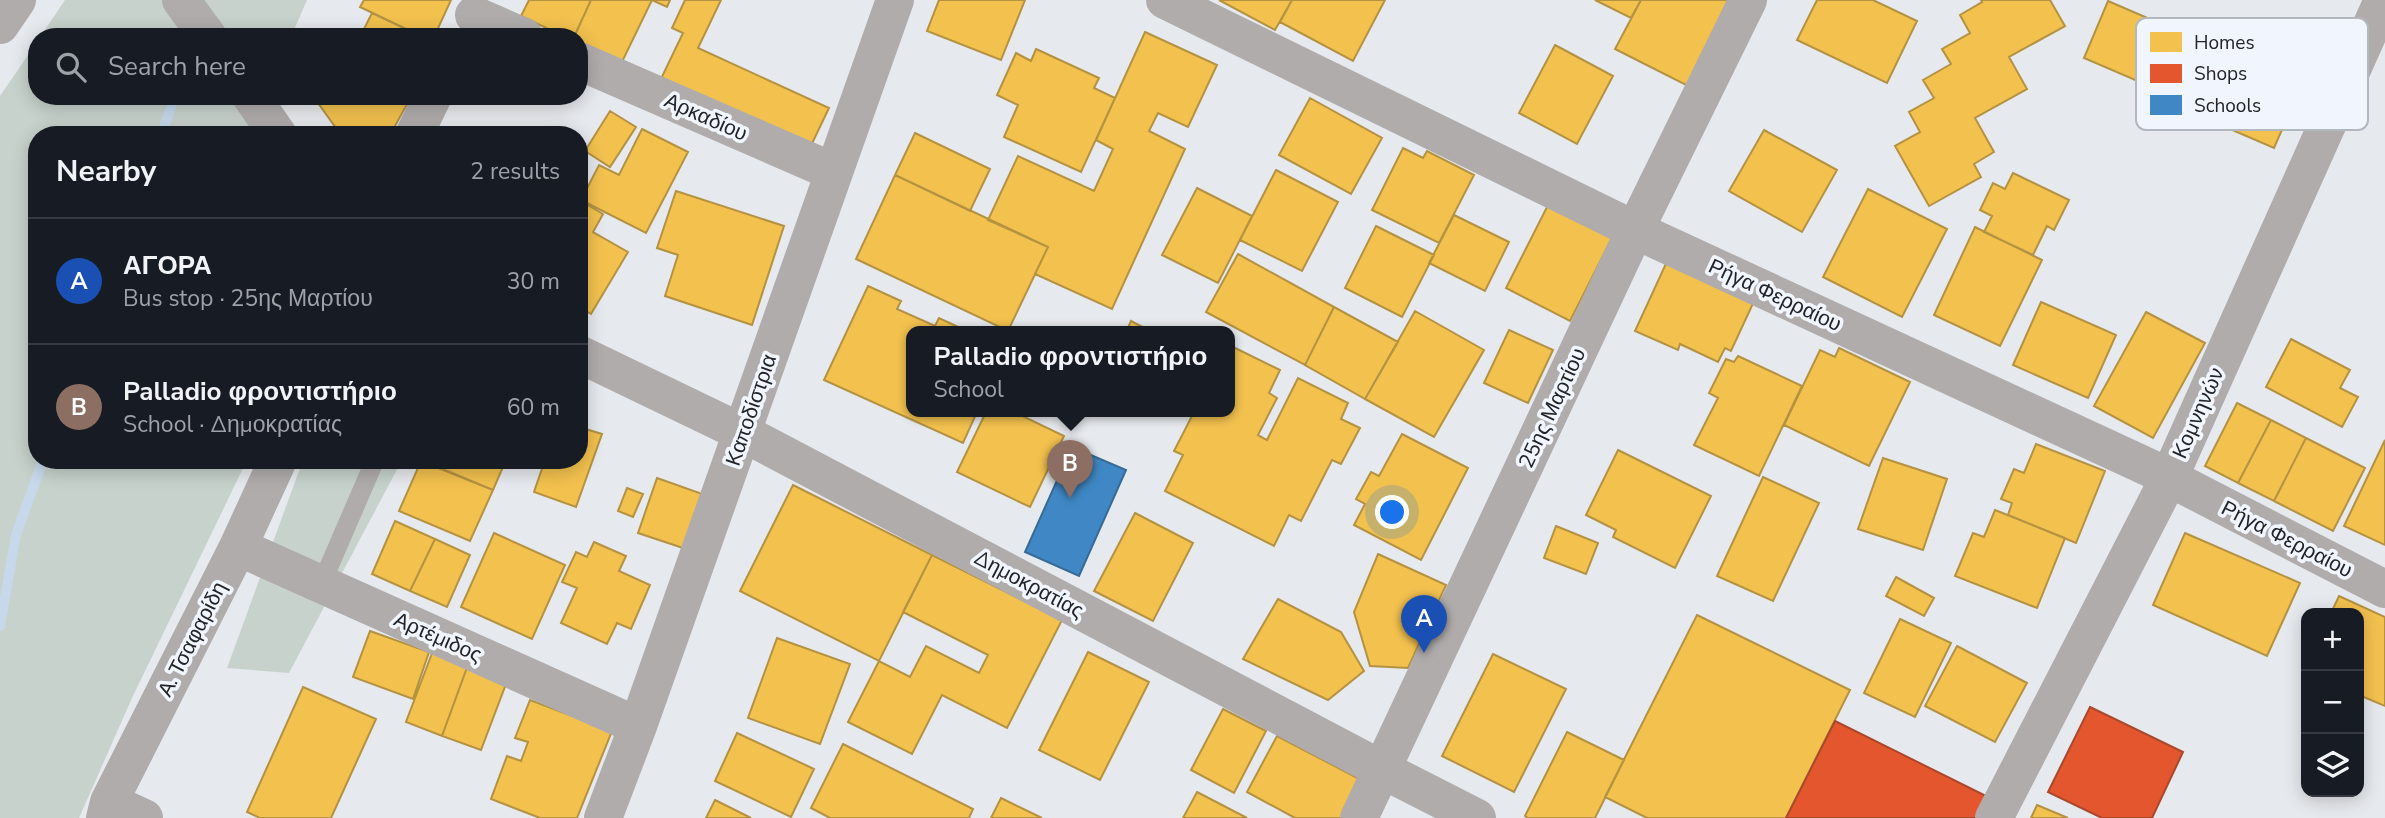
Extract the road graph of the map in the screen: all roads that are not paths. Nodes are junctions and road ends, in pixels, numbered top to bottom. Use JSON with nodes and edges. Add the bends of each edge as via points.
{"nodes":[{"id":1,"x":17,"y":0,"type":"edge"},
{"id":2,"x":181,"y":0,"type":"edge"},
{"id":3,"x":895,"y":0,"type":"edge"},
{"id":4,"x":1165,"y":0,"type":"edge"},
{"id":5,"x":1748,"y":0,"type":"edge"},
{"id":6,"x":2383,"y":0,"type":"edge"},
{"id":7,"x":472,"y":17,"type":"edge"},
{"id":8,"x":0,"y":25,"type":"edge"},
{"id":9,"x":201,"y":28,"type":"edge"},
{"id":10,"x":501,"y":28,"type":"edge"},
{"id":11,"x":2368,"y":34,"type":"edge"},
{"id":12,"x":588,"y":65,"type":"edge"},
{"id":13,"x":257,"y":105,"type":"edge"},
{"id":14,"x":429,"y":105,"type":"edge"},
{"id":15,"x":272,"y":126,"type":"edge"},
{"id":16,"x":418,"y":126,"type":"edge"},
{"id":17,"x":2325,"y":130,"type":"edge"},
{"id":18,"x":834,"y":172,"type":"junction"},
{"id":19,"x":1635,"y":230,"type":"junction"},
{"id":20,"x":588,"y":358,"type":"edge"},
{"id":21,"x":743,"y":433,"type":"junction"},
{"id":22,"x":274,"y":469,"type":"edge"},
{"id":23,"x":371,"y":469,"type":"edge"},
{"id":24,"x":2169,"y":478,"type":"junction"},
{"id":25,"x":238,"y":547,"type":"junction"},
{"id":26,"x":321,"y":585,"type":"junction"},
{"id":27,"x":2385,"y":589,"type":"edge"},
{"id":28,"x":638,"y":726,"type":"junction"},
{"id":29,"x":1382,"y":770,"type":"junction"},
{"id":30,"x":107,"y":810,"type":"edge"},
{"id":31,"x":144,"y":818,"type":"edge"},
{"id":32,"x":603,"y":818,"type":"edge"},
{"id":33,"x":1359,"y":818,"type":"edge"},
{"id":34,"x":1476,"y":818,"type":"edge"},
{"id":35,"x":1994,"y":818,"type":"edge"}],
"edges":[{"from":1,"to":8,"type":"street"},
{"from":2,"to":9,"type":"street"},
{"from":3,"to":18,"type":"street","name":"Καποδίστρια"},
{"from":4,"to":19,"type":"street","name":"Ρήγα Φερραίου"},
{"from":5,"to":19,"type":"street","name":"25ης Μαρτίου"},
{"from":6,"to":11,"type":"street","name":"Κομνηνών"},
{"from":7,"to":10,"type":"street"},
{"from":12,"to":18,"type":"street","name":"Αρκαδίου"},
{"from":13,"to":15,"type":"street"},
{"from":14,"to":16,"type":"street"},
{"from":17,"to":24,"type":"street","name":"Κομνηνών"},
{"from":18,"to":21,"type":"street","name":"Καποδίστρια"},
{"from":19,"to":24,"type":"street","name":"Ρήγα Φερραίου"},
{"from":19,"to":29,"type":"street","name":"25ης Μαρτίου"},
{"from":20,"to":21,"type":"street","name":"Δημοκρατίας"},
{"from":21,"to":28,"type":"street","name":"Καποδίστρια"},
{"from":21,"to":29,"type":"street","name":"Δημοκρατίας"},
{"from":22,"to":25,"type":"street","name":"Α. Τσαφαρίδη"},
{"from":23,"to":26,"type":"lane"},
{"from":24,"to":27,"type":"street","name":"Ρήγα Φερραίου"},
{"from":24,"to":35,"type":"street","name":"Κομνηνών"},
{"from":25,"to":26,"type":"street","name":"Αρτέμιδος"},
{"from":25,"to":30,"type":"street","name":"Α. Τσαφαρίδη"},
{"from":26,"to":28,"type":"street","name":"Αρτέμιδος"},
{"from":28,"to":32,"type":"street","name":"Καποδίστρια"},
{"from":29,"to":33,"type":"street","name":"25ης Μαρτίου"},
{"from":29,"to":34,"type":"street","name":"Δημοκρατίας"},
{"from":30,"to":31,"type":"street"}]}
